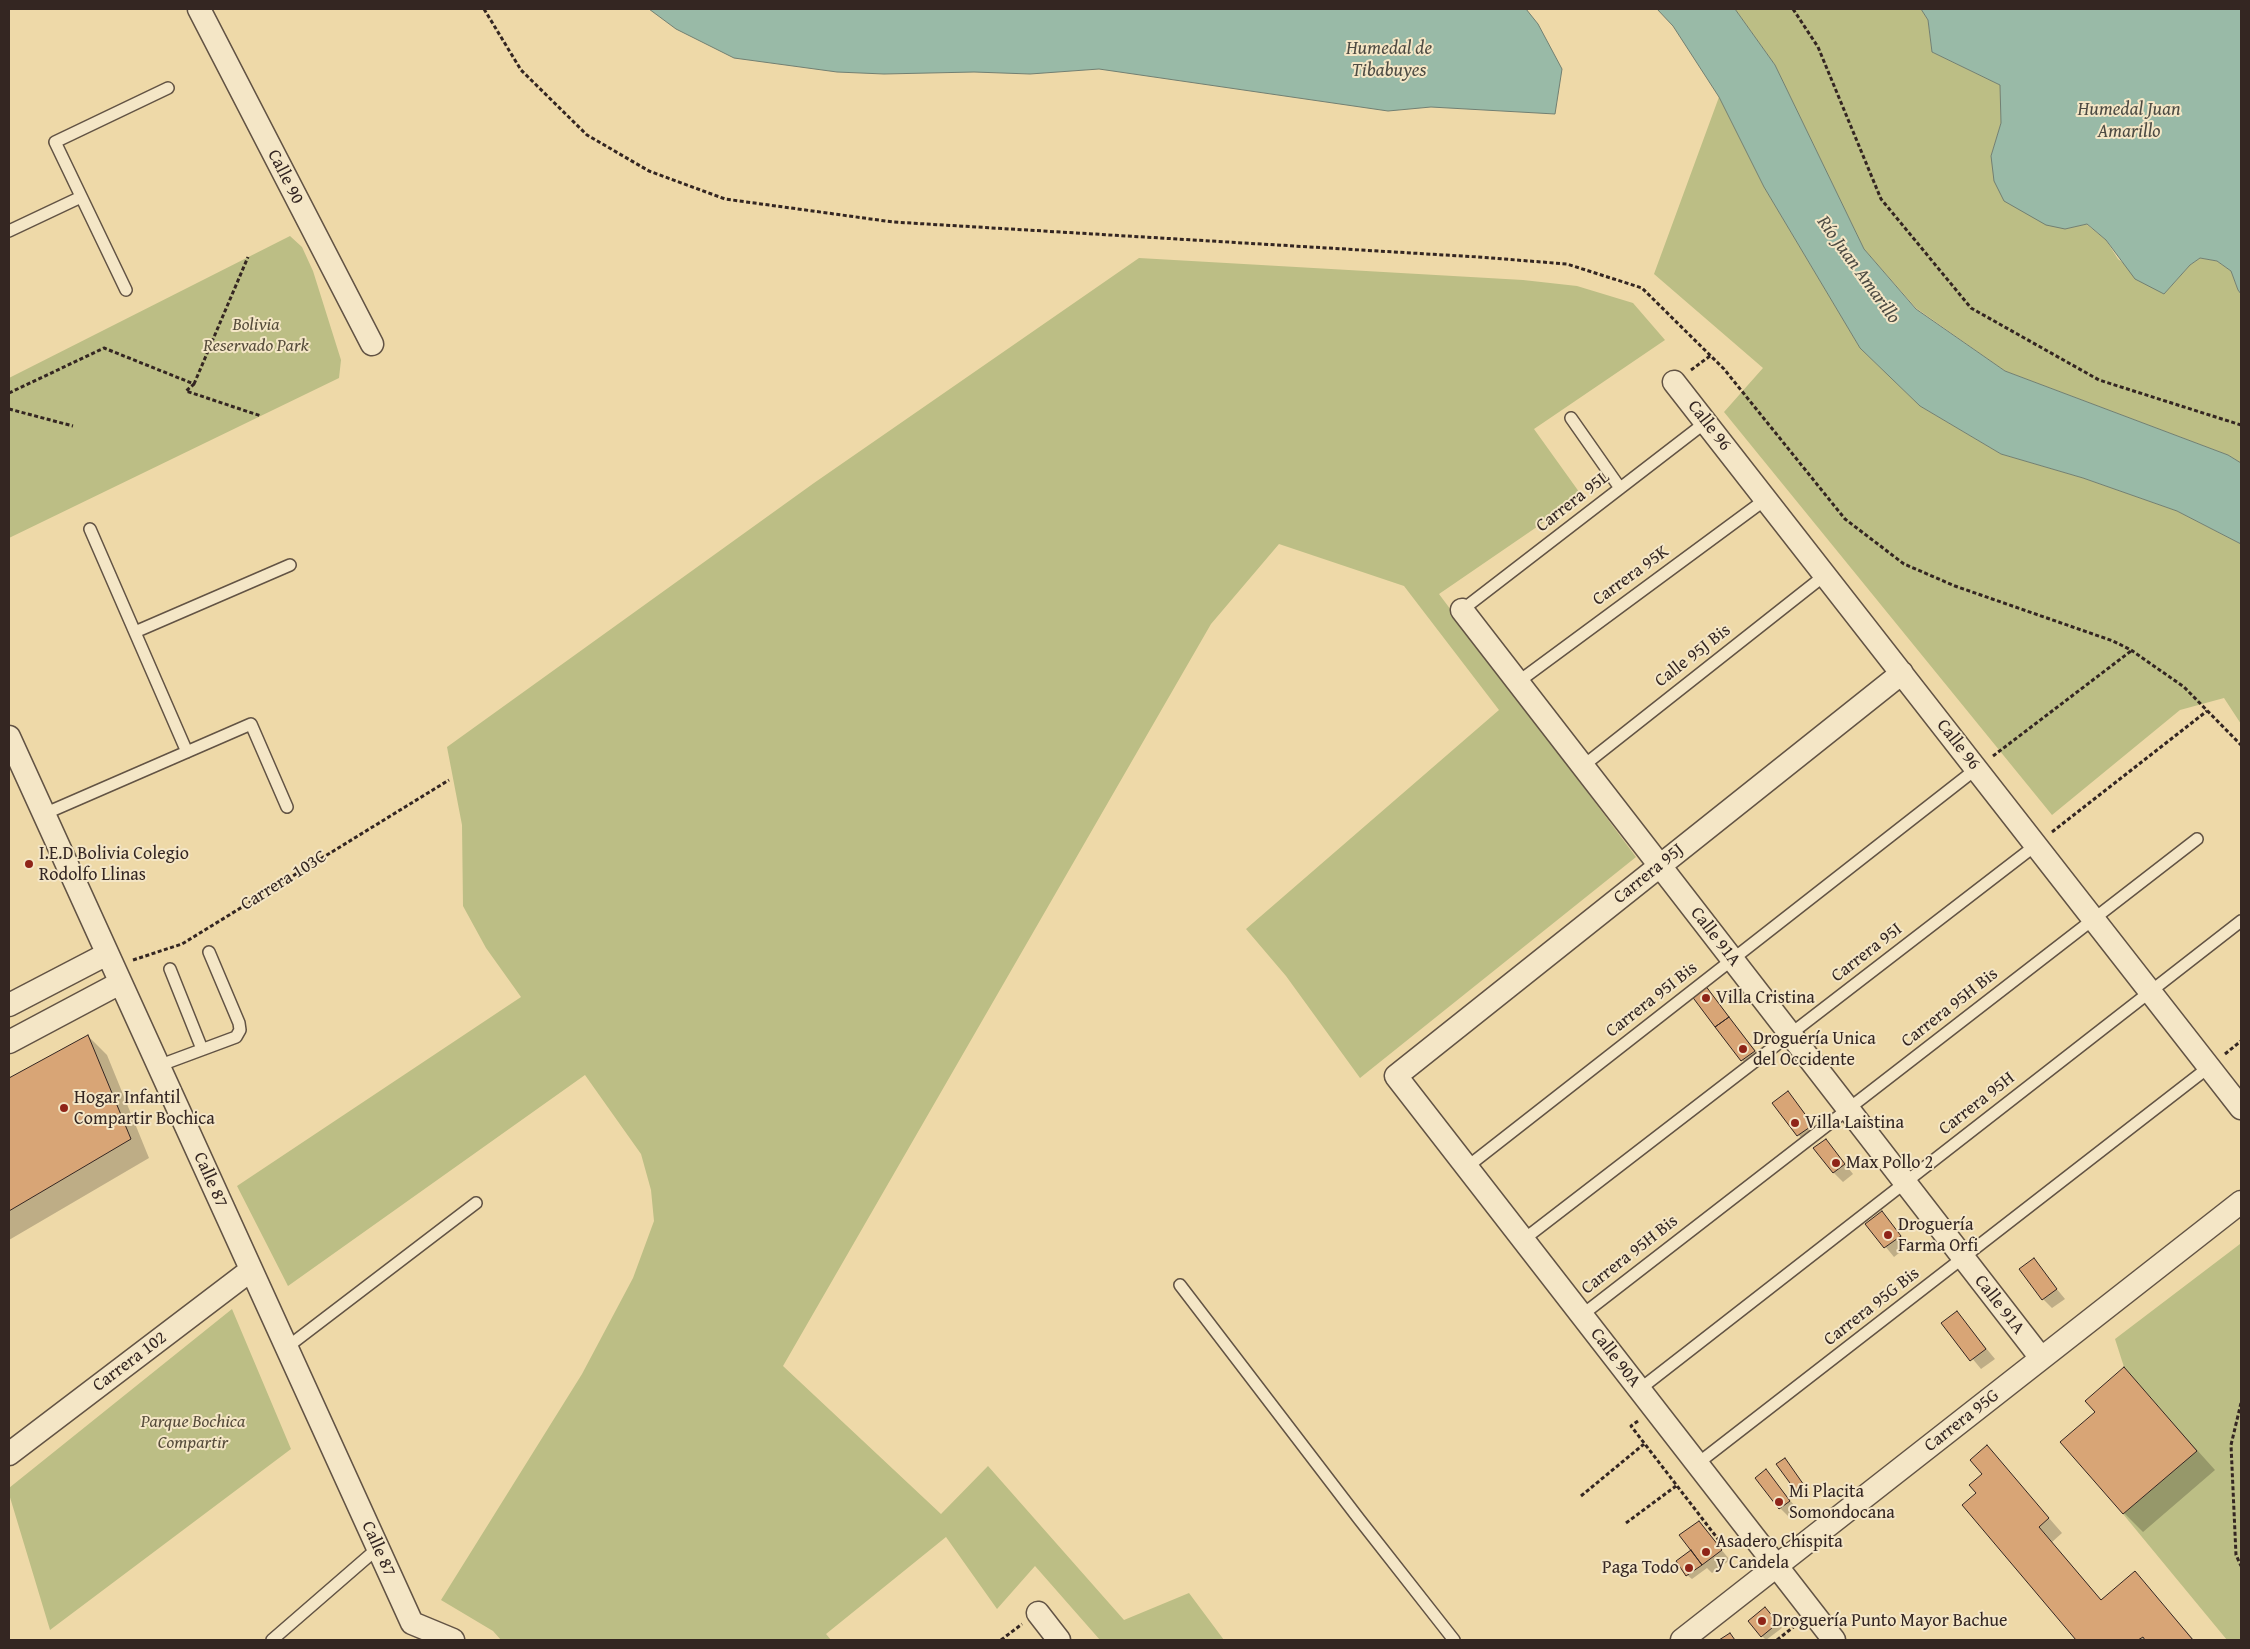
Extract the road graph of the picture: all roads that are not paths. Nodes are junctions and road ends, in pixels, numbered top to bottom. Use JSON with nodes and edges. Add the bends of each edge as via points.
{"nodes":[{"id":1,"x":199,"y":9,"type":"edge"},
{"id":2,"x":168,"y":88,"type":"dead end"},
{"id":3,"x":81,"y":197,"type":"junction"},
{"id":4,"x":9,"y":231,"type":"edge"},
{"id":5,"x":126,"y":290,"type":"dead end"},
{"id":6,"x":372,"y":344,"type":"dead end"},
{"id":7,"x":1674,"y":382,"type":"dead end"},
{"id":8,"x":1571,"y":418,"type":"dead end"},
{"id":9,"x":1706,"y":422,"type":"junction"},
{"id":10,"x":1620,"y":488,"type":"junction"},
{"id":11,"x":1766,"y":499,"type":"junction"},
{"id":12,"x":90,"y":529,"type":"dead end"},
{"id":13,"x":290,"y":565,"type":"dead end"},
{"id":14,"x":1825,"y":575,"type":"junction"},
{"id":15,"x":1462,"y":610,"type":"joint"},
{"id":16,"x":135,"y":632,"type":"junction"},
{"id":17,"x":1902,"y":673,"type":"junction"},
{"id":18,"x":1518,"y":682,"type":"junction"},
{"id":19,"x":9,"y":737,"type":"edge"},
{"id":20,"x":187,"y":752,"type":"junction"},
{"id":21,"x":1582,"y":766,"type":"junction"},
{"id":22,"x":1976,"y":768,"type":"junction"},
{"id":23,"x":288,"y":807,"type":"dead end"},
{"id":24,"x":44,"y":814,"type":"junction"},
{"id":25,"x":2197,"y":839,"type":"dead end"},
{"id":26,"x":2036,"y":845,"type":"junction"},
{"id":27,"x":1660,"y":866,"type":"junction"},
{"id":28,"x":2093,"y":919,"type":"junction"},
{"id":29,"x":2241,"y":921,"type":"edge"},
{"id":30,"x":209,"y":952,"type":"dead end"},
{"id":31,"x":1732,"y":960,"type":"junction"},
{"id":32,"x":114,"y":968,"type":"junction"},
{"id":33,"x":170,"y":969,"type":"dead end"},
{"id":34,"x":2150,"y":992,"type":"junction"},
{"id":35,"x":9,"y":1005,"type":"edge"},
{"id":36,"x":1790,"y":1034,"type":"junction"},
{"id":37,"x":9,"y":1042,"type":"edge"},
{"id":38,"x":202,"y":1050,"type":"junction"},
{"id":39,"x":158,"y":1066,"type":"junction"},
{"id":40,"x":2209,"y":1068,"type":"junction"},
{"id":41,"x":1396,"y":1076,"type":"joint"},
{"id":42,"x":2241,"y":1108,"type":"edge"},
{"id":43,"x":1848,"y":1109,"type":"junction"},
{"id":44,"x":1467,"y":1167,"type":"junction"},
{"id":45,"x":1905,"y":1183,"type":"junction"},
{"id":46,"x":2241,"y":1202,"type":"edge"},
{"id":47,"x":476,"y":1204,"type":"dead end"},
{"id":48,"x":1524,"y":1240,"type":"junction"},
{"id":49,"x":1963,"y":1258,"type":"junction"},
{"id":50,"x":251,"y":1270,"type":"junction"},
{"id":51,"x":1180,"y":1285,"type":"dead end"},
{"id":52,"x":1582,"y":1314,"type":"junction"},
{"id":53,"x":286,"y":1348,"type":"junction"},
{"id":54,"x":2041,"y":1358,"type":"junction"},
{"id":55,"x":1640,"y":1389,"type":"junction"},
{"id":56,"x":9,"y":1454,"type":"edge"},
{"id":57,"x":1697,"y":1464,"type":"junction"},
{"id":58,"x":378,"y":1548,"type":"junction"},
{"id":59,"x":1777,"y":1566,"type":"junction"},
{"id":60,"x":1038,"y":1613,"type":"dead end"},
{"id":61,"x":272,"y":1640,"type":"edge"},
{"id":62,"x":453,"y":1640,"type":"edge"},
{"id":63,"x":1059,"y":1640,"type":"edge"},
{"id":64,"x":1454,"y":1640,"type":"edge"},
{"id":65,"x":1682,"y":1640,"type":"edge"},
{"id":66,"x":1834,"y":1640,"type":"edge"}],
"edges":[{"from":1,"to":6,"type":"street","name":"Calle 90"},
{"from":2,"to":3,"type":"lane","via":[[55,142]]},
{"from":3,"to":4,"type":"lane"},
{"from":3,"to":5,"type":"lane"},
{"from":7,"to":9,"type":"street","name":"Calle 96"},
{"from":8,"to":10,"type":"lane"},
{"from":9,"to":10,"type":"lane","name":"Carrera 95L"},
{"from":9,"to":11,"type":"street","name":"Calle 96"},
{"from":10,"to":15,"type":"lane","name":"Carrera 95L"},
{"from":11,"to":14,"type":"street","name":"Calle 96"},
{"from":11,"to":18,"type":"lane","name":"Carrera 95K"},
{"from":12,"to":16,"type":"lane"},
{"from":13,"to":16,"type":"lane"},
{"from":14,"to":17,"type":"street","name":"Calle 96"},
{"from":14,"to":21,"type":"lane","name":"Calle 95J Bis"},
{"from":15,"to":18,"type":"street","name":"Calle 91A"},
{"from":16,"to":20,"type":"lane"},
{"from":17,"to":22,"type":"street","name":"Calle 96"},
{"from":17,"to":27,"type":"street","name":"Carrera 95J"},
{"from":18,"to":21,"type":"street","name":"Calle 91A"},
{"from":19,"to":24,"type":"street","name":"Calle 87"},
{"from":20,"to":23,"type":"lane","via":[[252,724]]},
{"from":20,"to":24,"type":"lane"},
{"from":21,"to":27,"type":"street","name":"Calle 91A"},
{"from":22,"to":26,"type":"street","name":"Calle 96"},
{"from":22,"to":31,"type":"lane","name":"Carrera 95I Bis"},
{"from":24,"to":32,"type":"street","name":"Calle 87"},
{"from":25,"to":28,"type":"lane","name":"Carrera 95H Bis"},
{"from":26,"to":28,"type":"street","name":"Calle 96"},
{"from":26,"to":36,"type":"lane","name":"Carrera 95I"},
{"from":27,"to":31,"type":"street","name":"Calle 91A"},
{"from":27,"to":41,"type":"street","name":"Carrera 95J"},
{"from":28,"to":34,"type":"street","name":"Calle 96"},
{"from":28,"to":43,"type":"lane","name":"Carrera 95H Bis"},
{"from":29,"to":34,"type":"lane","name":"Carrera 95H"},
{"from":30,"to":38,"type":"lane","via":[[240,1030],[236,1037]]},
{"from":31,"to":36,"type":"street","name":"Calle 91A"},
{"from":31,"to":44,"type":"lane","name":"Carrera 95I Bis"},
{"from":32,"to":35,"type":"street"},
{"from":32,"to":37,"type":"street"},
{"from":32,"to":39,"type":"street","name":"Calle 87"},
{"from":33,"to":38,"type":"lane"},
{"from":34,"to":40,"type":"street","name":"Calle 96"},
{"from":34,"to":45,"type":"lane","name":"Carrera 95H"},
{"from":36,"to":43,"type":"street","name":"Calle 91A"},
{"from":36,"to":48,"type":"lane","name":"Carrera 95I"},
{"from":38,"to":39,"type":"lane"},
{"from":39,"to":50,"type":"street","name":"Calle 87"},
{"from":40,"to":42,"type":"street","name":"Calle 96"},
{"from":40,"to":49,"type":"lane","name":"Carrera 95G Bis"},
{"from":41,"to":44,"type":"street","name":"Calle 90A"},
{"from":43,"to":45,"type":"street","name":"Calle 91A"},
{"from":43,"to":52,"type":"lane","name":"Carrera 95H Bis"},
{"from":44,"to":48,"type":"street","name":"Calle 90A"},
{"from":45,"to":49,"type":"street","name":"Calle 91A"},
{"from":45,"to":55,"type":"lane","name":"Carrera 95H"},
{"from":46,"to":54,"type":"street","name":"Carrera 95G"},
{"from":47,"to":53,"type":"lane"},
{"from":48,"to":52,"type":"street","name":"Calle 90A"},
{"from":49,"to":54,"type":"street","name":"Calle 91A"},
{"from":49,"to":57,"type":"lane","name":"Carrera 95G Bis"},
{"from":50,"to":53,"type":"street","name":"Calle 87"},
{"from":50,"to":56,"type":"street","name":"Carrera 102"},
{"from":51,"to":64,"type":"lane"},
{"from":52,"to":55,"type":"street","name":"Calle 90A"},
{"from":53,"to":58,"type":"street","name":"Calle 87"},
{"from":54,"to":59,"type":"street","name":"Carrera 95G"},
{"from":55,"to":57,"type":"street","name":"Calle 90A"},
{"from":57,"to":59,"type":"street","name":"Calle 90A"},
{"from":58,"to":61,"type":"lane"},
{"from":58,"to":62,"type":"street","name":"Calle 87","via":[[412,1623]]},
{"from":59,"to":65,"type":"street","name":"Carrera 95G"},
{"from":59,"to":66,"type":"street","name":"Calle 90A"},
{"from":60,"to":63,"type":"street"}]}
